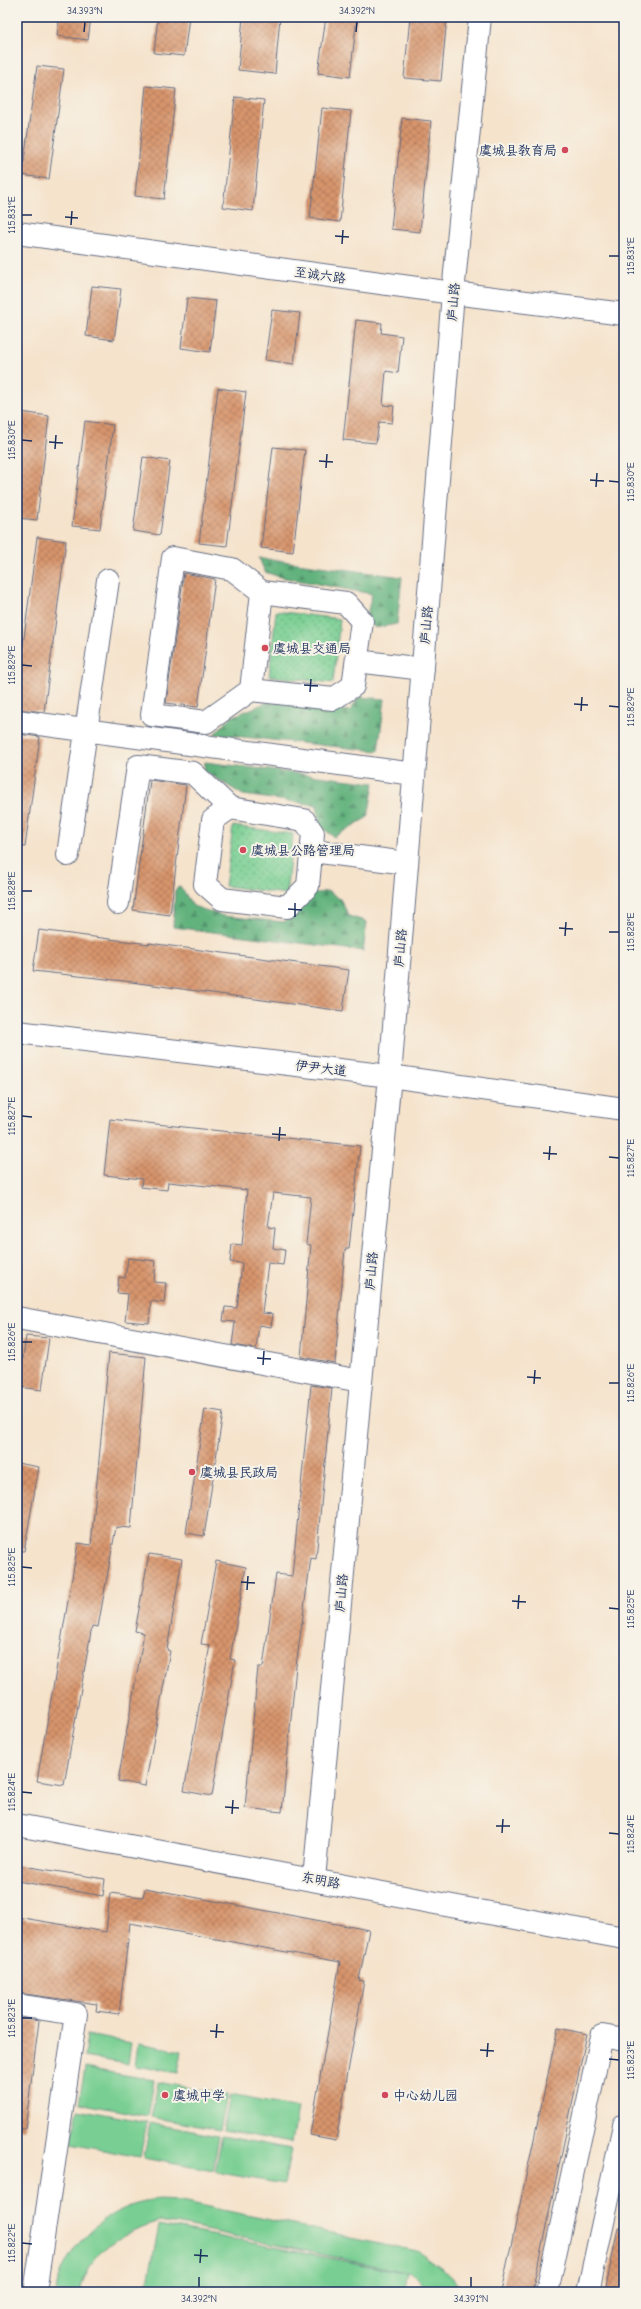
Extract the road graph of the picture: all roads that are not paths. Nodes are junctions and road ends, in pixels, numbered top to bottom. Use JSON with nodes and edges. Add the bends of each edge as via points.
{"nodes":[{"id":1,"x":480,"y":17,"type":"edge"},
{"id":2,"x":17,"y":234,"type":"edge"},
{"id":3,"x":453,"y":293,"type":"junction"},
{"id":4,"x":624,"y":314,"type":"edge"},
{"id":5,"x":108,"y":580,"type":"dead end"},
{"id":6,"x":262,"y":592,"type":"junction"},
{"id":7,"x":357,"y":661,"type":"junction"},
{"id":8,"x":423,"y":669,"type":"junction"},
{"id":9,"x":251,"y":690,"type":"junction"},
{"id":10,"x":17,"y":721,"type":"edge"},
{"id":11,"x":86,"y":731,"type":"junction"},
{"id":12,"x":414,"y":774,"type":"junction"},
{"id":13,"x":230,"y":808,"type":"junction"},
{"id":14,"x":312,"y":852,"type":"junction"},
{"id":15,"x":68,"y":854,"type":"dead end"},
{"id":16,"x":407,"y":863,"type":"junction"},
{"id":17,"x":118,"y":903,"type":"dead end"},
{"id":18,"x":17,"y":1032,"type":"edge"},
{"id":19,"x":390,"y":1076,"type":"junction"},
{"id":20,"x":624,"y":1109,"type":"edge"},
{"id":21,"x":17,"y":1318,"type":"edge"},
{"id":22,"x":361,"y":1381,"type":"junction"},
{"id":23,"x":17,"y":1825,"type":"edge"},
{"id":24,"x":314,"y":1879,"type":"junction"},
{"id":25,"x":624,"y":1938,"type":"edge"},
{"id":26,"x":17,"y":2005,"type":"edge"},
{"id":27,"x":624,"y":2040,"type":"edge"},
{"id":28,"x":624,"y":2125,"type":"edge"},
{"id":29,"x":29,"y":2286,"type":"edge"},
{"id":30,"x":547,"y":2292,"type":"edge"},
{"id":31,"x":588,"y":2292,"type":"edge"}],
"edges":[{"from":1,"to":3,"type":"street","name":"庐山路"},
{"from":2,"to":3,"type":"street","name":"至诚六路"},
{"from":3,"to":4,"type":"street","name":"至诚六路"},
{"from":3,"to":8,"type":"street","name":"庐山路"},
{"from":5,"to":11,"type":"street"},
{"from":6,"to":7,"type":"street","via":[[346,604],[362,621]]},
{"from":6,"to":9,"type":"street"},
{"from":6,"to":9,"type":"street","via":[[232,569],[173,558],[152,715],[206,722]]},
{"from":7,"to":8,"type":"street"},
{"from":7,"to":9,"type":"street","via":[[353,686],[333,699]]},
{"from":8,"to":12,"type":"street","name":"庐山路"},
{"from":10,"to":11,"type":"street"},
{"from":11,"to":12,"type":"street"},
{"from":11,"to":15,"type":"street"},
{"from":12,"to":16,"type":"street","name":"庐山路"},
{"from":13,"to":14,"type":"street","via":[[304,820],[313,833]]},
{"from":13,"to":14,"type":"street","via":[[213,820],[205,884],[222,899],[287,907],[308,886]]},
{"from":13,"to":17,"type":"street","via":[[193,773],[138,766]]},
{"from":14,"to":16,"type":"street"},
{"from":16,"to":19,"type":"street","name":"庐山路"},
{"from":18,"to":19,"type":"street","name":"伊尹大道"},
{"from":19,"to":20,"type":"street","name":"伊尹大道"},
{"from":19,"to":22,"type":"street","name":"庐山路"},
{"from":21,"to":22,"type":"street"},
{"from":22,"to":24,"type":"street","name":"庐山路"},
{"from":23,"to":24,"type":"street","name":"东明路"},
{"from":24,"to":25,"type":"street","name":"东明路"},
{"from":26,"to":29,"type":"street","via":[[76,2014]]},
{"from":27,"to":30,"type":"street","via":[[602,2036]]},
{"from":28,"to":31,"type":"street"}]}
